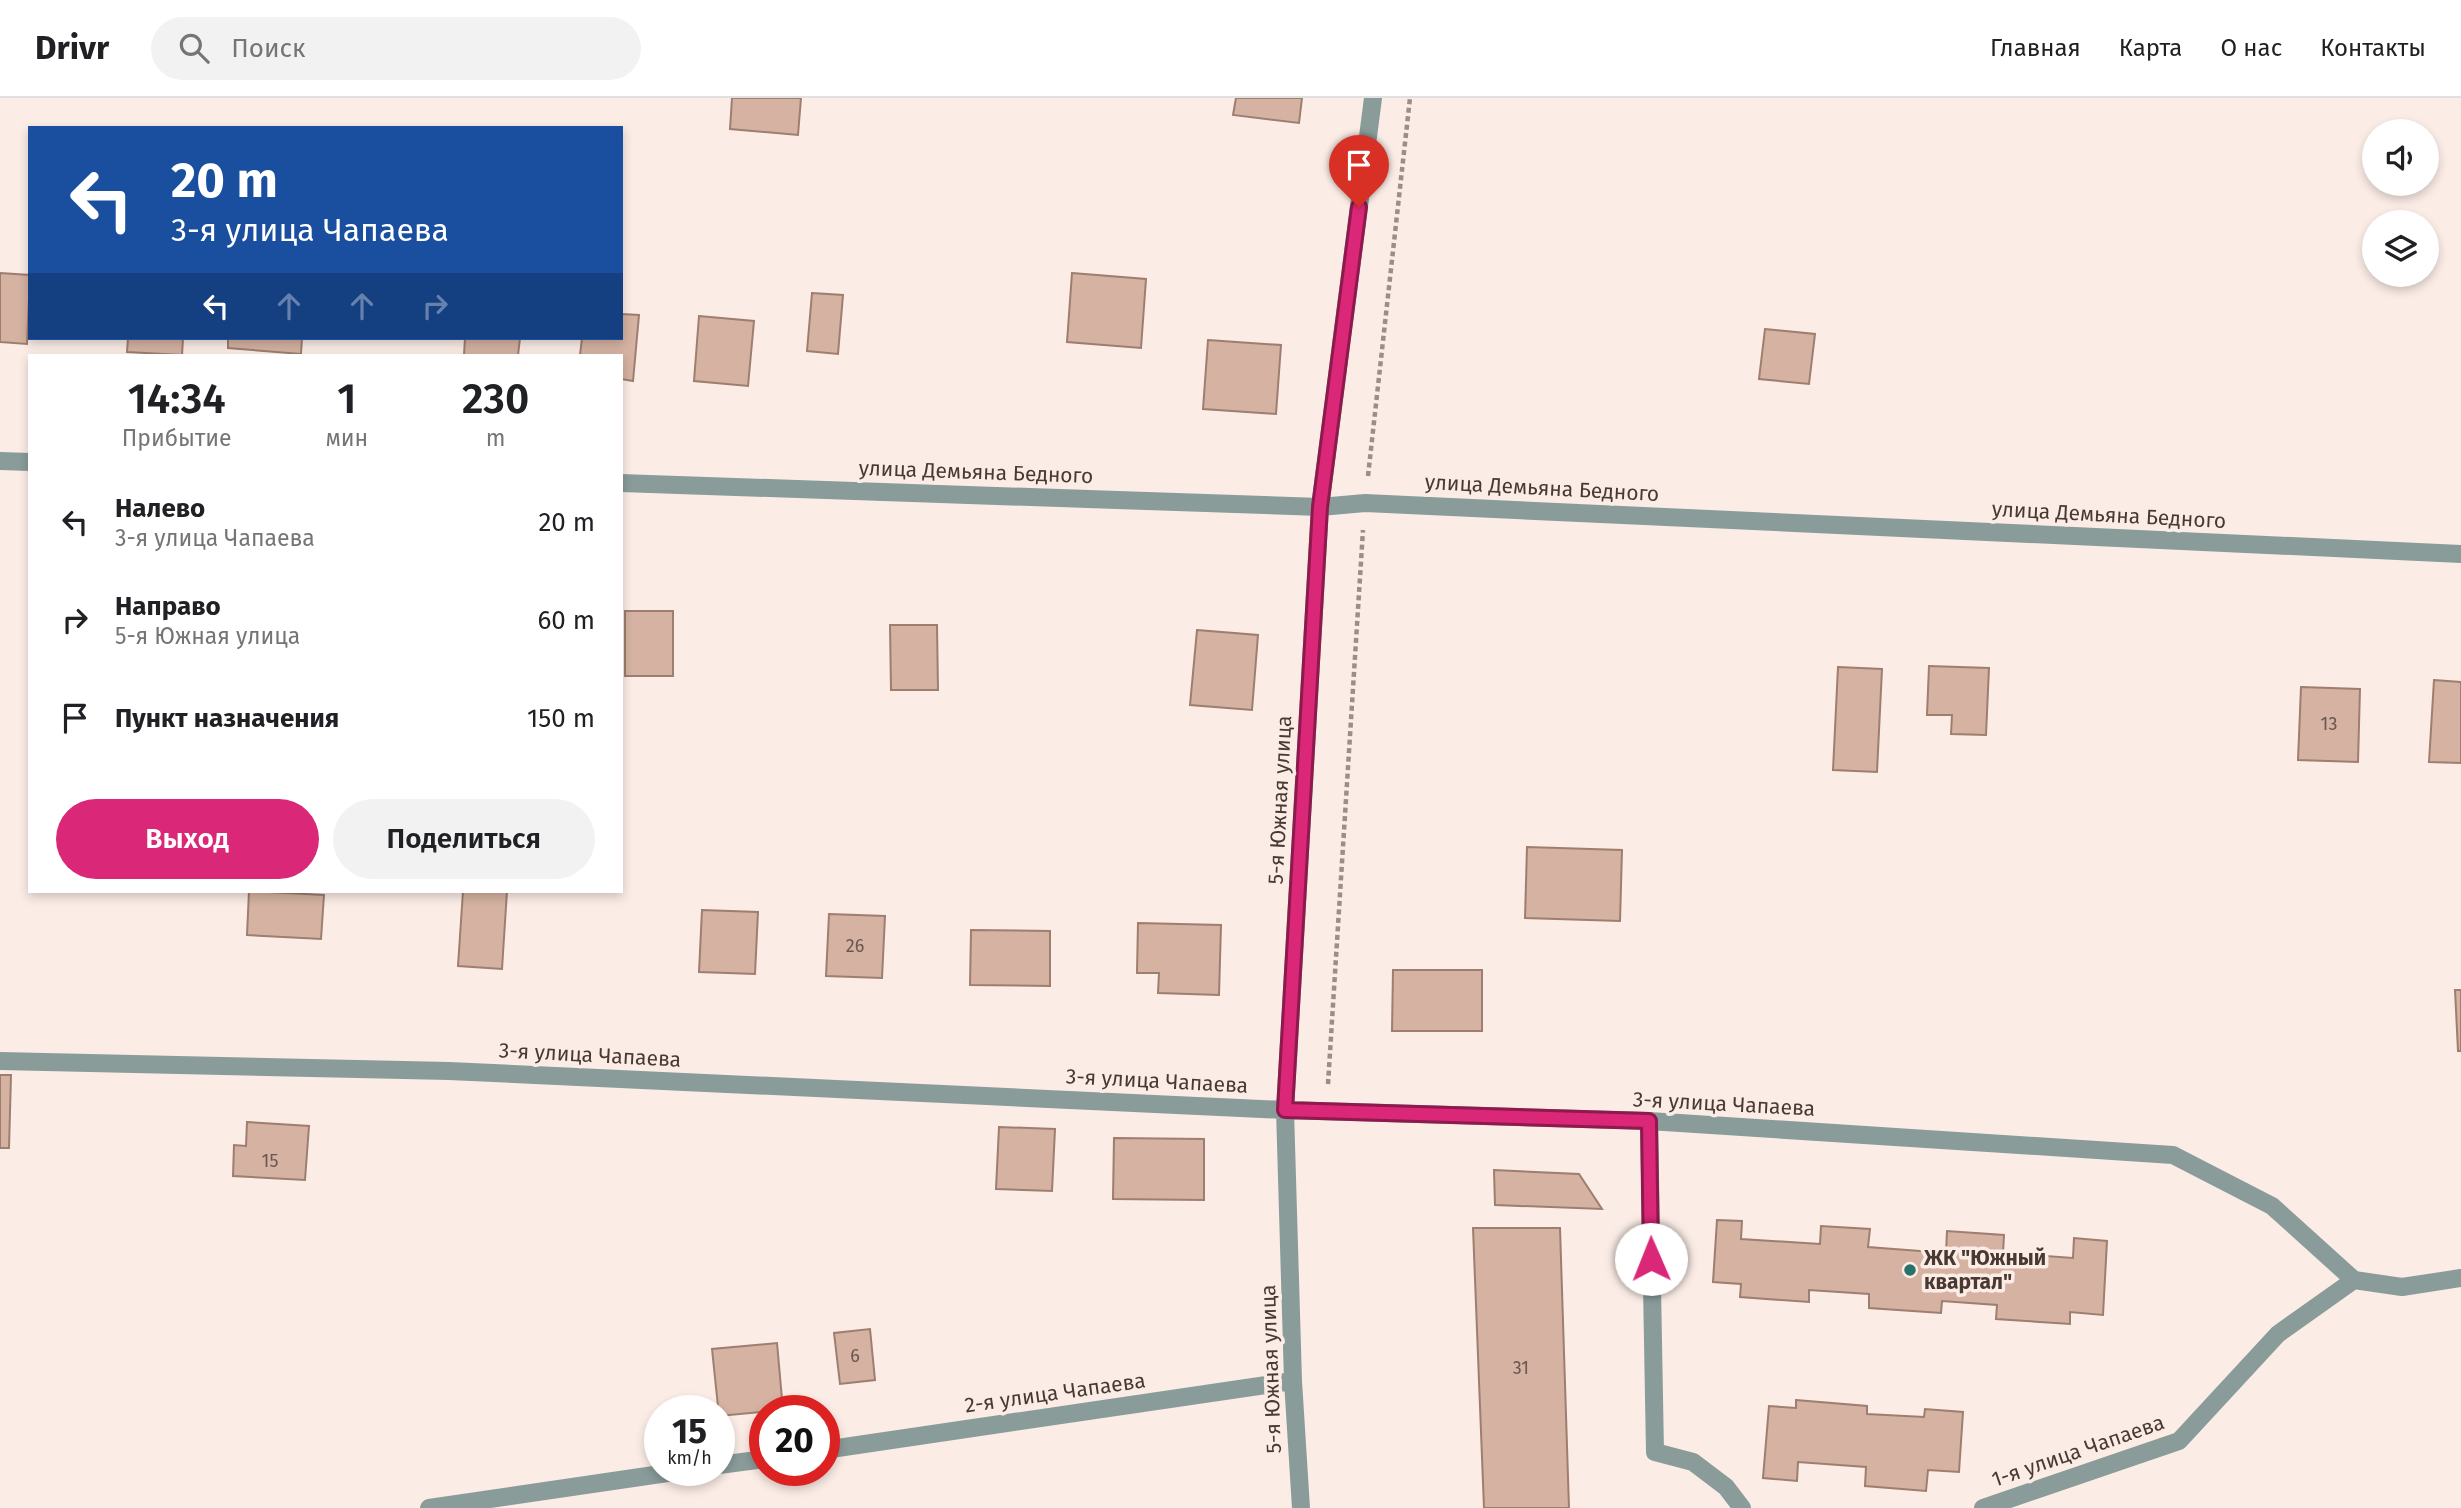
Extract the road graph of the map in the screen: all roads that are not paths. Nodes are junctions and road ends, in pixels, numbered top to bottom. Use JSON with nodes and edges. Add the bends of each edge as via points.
{"nodes":[{"id":1,"x":1373,"y":98,"type":"edge"},
{"id":2,"x":0,"y":461,"type":"edge"},
{"id":3,"x":28,"y":462,"type":"edge"},
{"id":4,"x":623,"y":483,"type":"edge"},
{"id":5,"x":1320,"y":507,"type":"junction"},
{"id":6,"x":2461,"y":554,"type":"edge"},
{"id":7,"x":0,"y":1061,"type":"edge"},
{"id":8,"x":1285,"y":1110,"type":"junction"},
{"id":9,"x":1649,"y":1121,"type":"junction"},
{"id":10,"x":2461,"y":1278,"type":"edge"},
{"id":11,"x":2354,"y":1280,"type":"junction"},
{"id":12,"x":1293,"y":1381,"type":"junction"},
{"id":13,"x":840,"y":1448,"type":"edge"},
{"id":14,"x":644,"y":1476,"type":"edge"},
{"id":15,"x":429,"y":1508,"type":"edge"},
{"id":16,"x":1301,"y":1508,"type":"edge"},
{"id":17,"x":1742,"y":1508,"type":"edge"},
{"id":18,"x":1983,"y":1508,"type":"edge"}],
"edges":[{"from":1,"to":5,"type":"street","name":"5-я Южная улица"},
{"from":2,"to":3,"type":"street"},
{"from":4,"to":5,"type":"street","name":"улица Демьяна Бедного"},
{"from":5,"to":6,"type":"street","name":"улица Демьяна Бедного","via":[[1365,503]]},
{"from":5,"to":8,"type":"street","name":"5-я Южная улица"},
{"from":7,"to":8,"type":"street","name":"3-я улица Чапаева","via":[[463,1071]]},
{"from":8,"to":9,"type":"street","name":"3-я улица Чапаева"},
{"from":8,"to":12,"type":"street","name":"5-я Южная улица"},
{"from":9,"to":11,"type":"street","name":"3-я улица Чапаева","via":[[2173,1155],[2272,1206]]},
{"from":9,"to":17,"type":"street","via":[[1655,1452],[1693,1462],[1726,1488]]},
{"from":10,"to":11,"type":"street","via":[[2402,1287]]},
{"from":11,"to":18,"type":"street","name":"1-я улица Чапаева","via":[[2278,1334],[2179,1441]]},
{"from":12,"to":13,"type":"street","name":"2-я улица Чапаева"},
{"from":12,"to":16,"type":"street","name":"5-я Южная улица"},
{"from":14,"to":15,"type":"street"}]}
